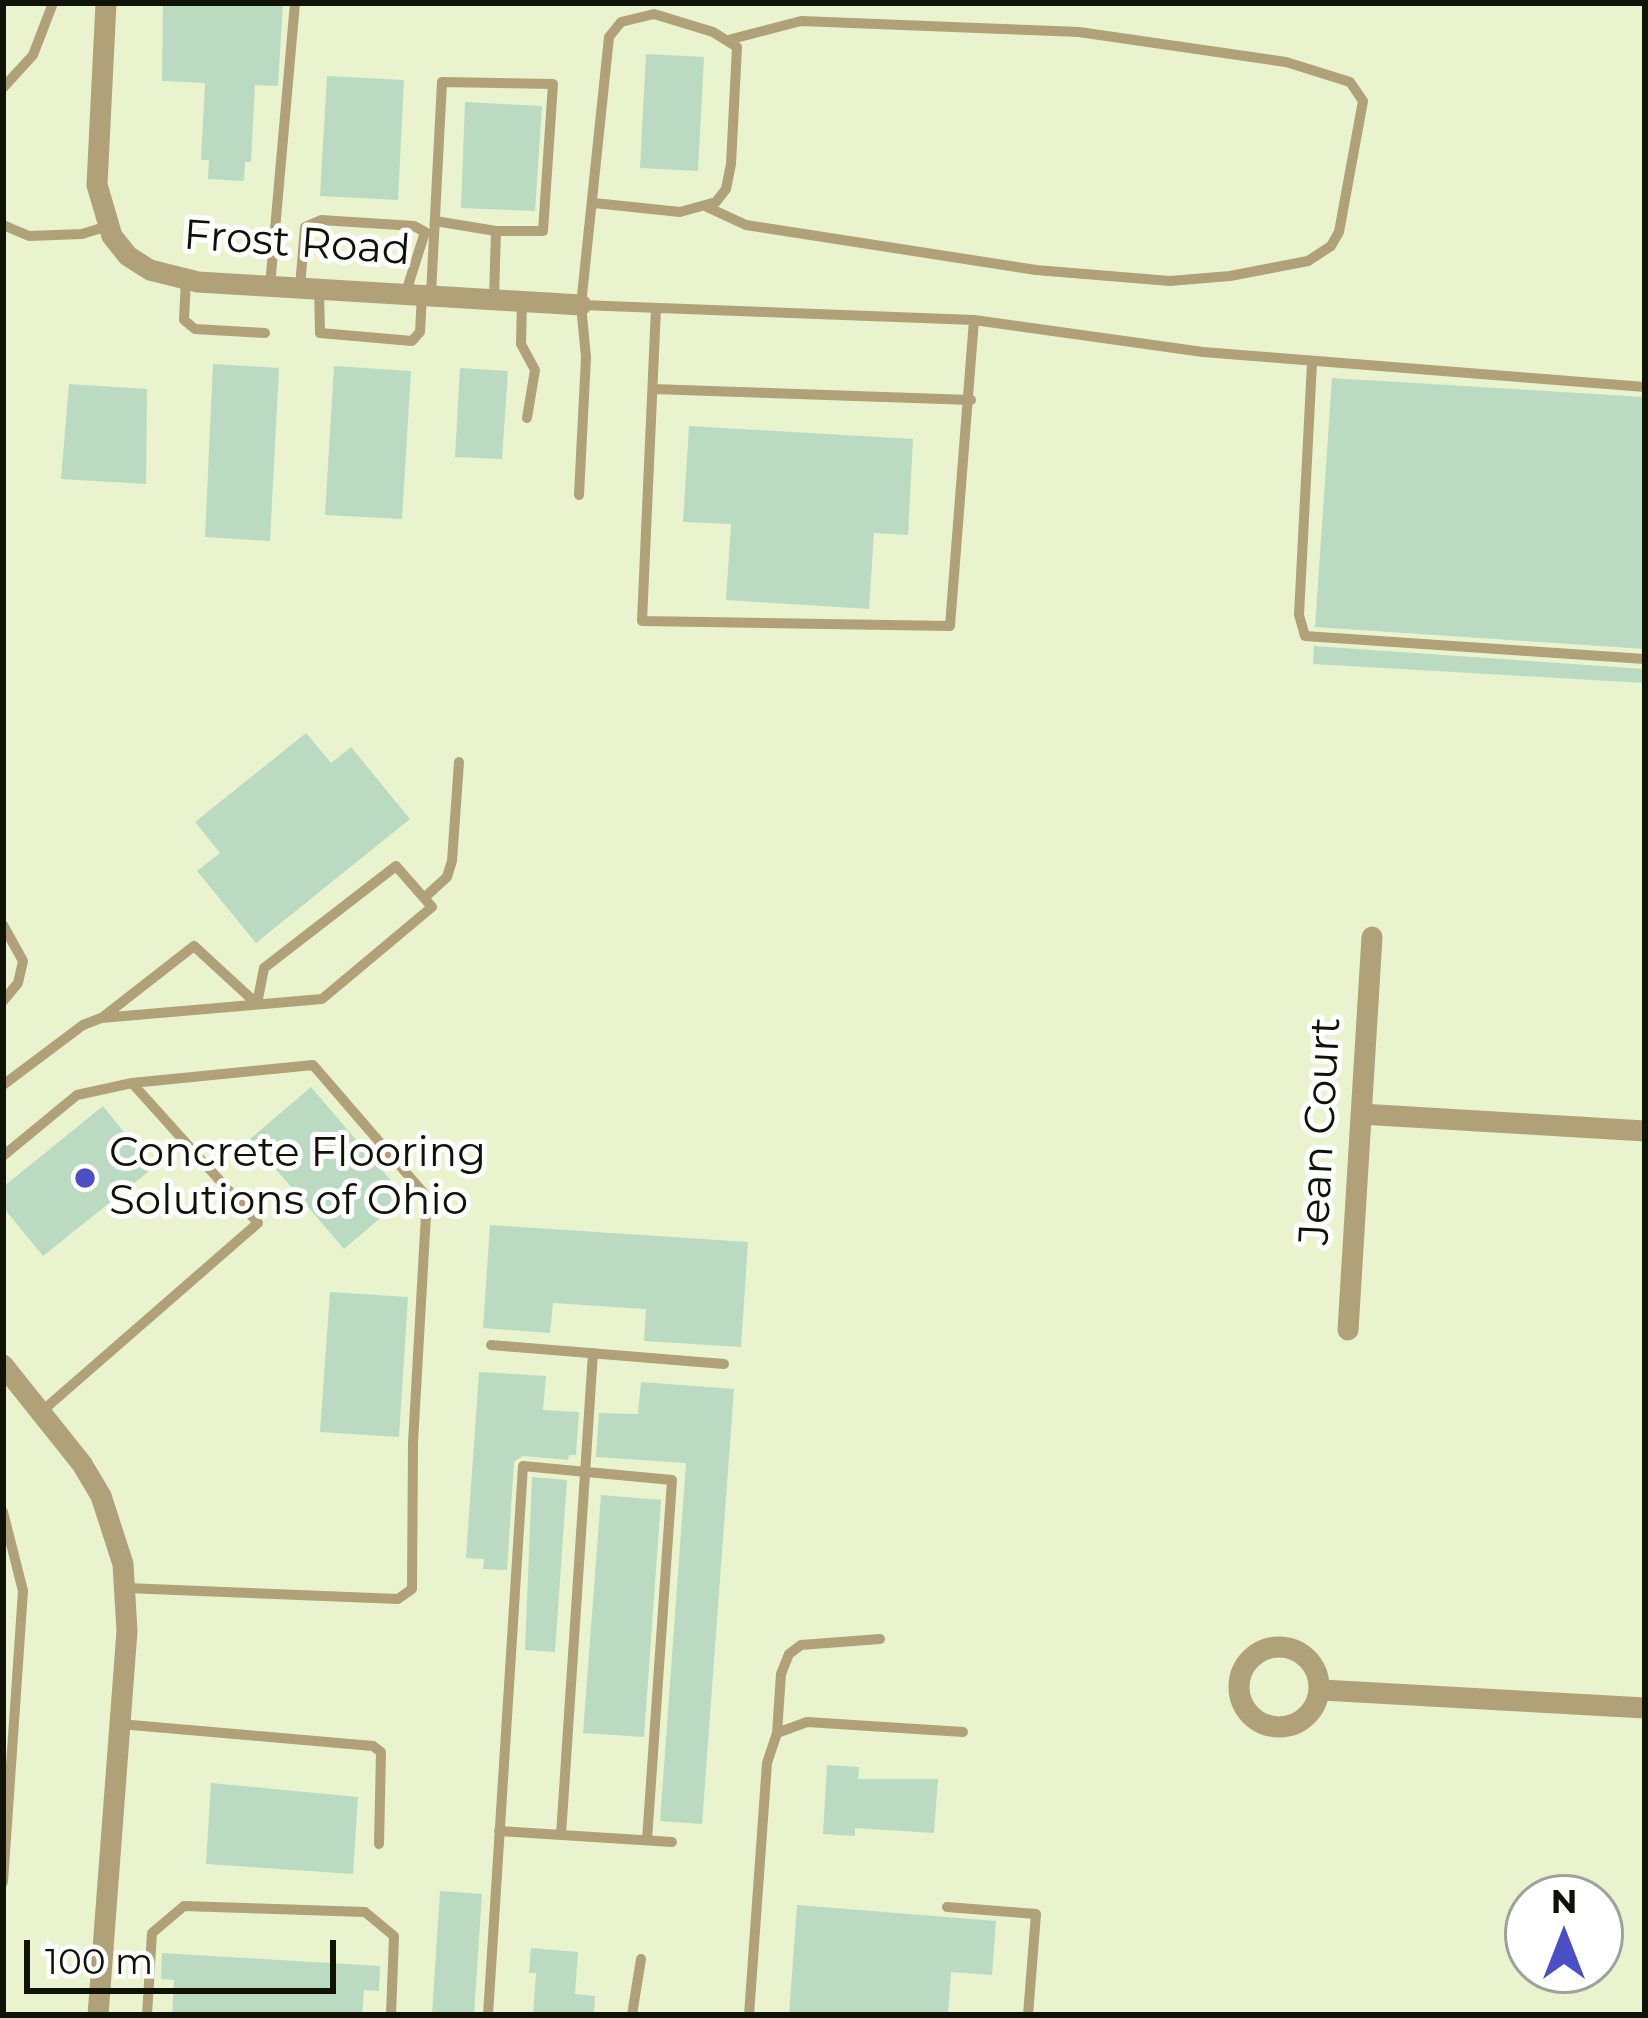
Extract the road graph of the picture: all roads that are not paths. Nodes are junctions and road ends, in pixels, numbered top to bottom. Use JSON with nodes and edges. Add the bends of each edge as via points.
{"nodes":[{"id":1,"x":53,"y":3,"type":"edge"},
{"id":2,"x":106,"y":3,"type":"edge"},
{"id":3,"x":296,"y":3,"type":"edge"},
{"id":4,"x":728,"y":40,"type":"junction"},
{"id":5,"x":3,"y":88,"type":"edge"},
{"id":6,"x":594,"y":203,"type":"junction"},
{"id":7,"x":707,"y":207,"type":"junction"},
{"id":8,"x":435,"y":221,"type":"junction"},
{"id":9,"x":3,"y":225,"type":"edge"},
{"id":10,"x":108,"y":226,"type":"junction"},
{"id":11,"x":496,"y":231,"type":"junction"},
{"id":12,"x":186,"y":279,"type":"junction"},
{"id":13,"x":270,"y":287,"type":"junction"},
{"id":14,"x":309,"y":288,"type":"junction"},
{"id":15,"x":420,"y":293,"type":"junction"},
{"id":16,"x":494,"y":298,"type":"junction"},
{"id":17,"x":522,"y":300,"type":"junction"},
{"id":18,"x":581,"y":305,"type":"junction"},
{"id":19,"x":656,"y":308,"type":"junction"},
{"id":20,"x":974,"y":320,"type":"junction"},
{"id":21,"x":265,"y":333,"type":"dead end"},
{"id":22,"x":1312,"y":363,"type":"junction"},
{"id":23,"x":1645,"y":387,"type":"edge"},
{"id":24,"x":653,"y":389,"type":"junction"},
{"id":25,"x":971,"y":400,"type":"junction"},
{"id":26,"x":527,"y":418,"type":"dead end"},
{"id":27,"x":579,"y":495,"type":"dead end"},
{"id":28,"x":1645,"y":659,"type":"edge"},
{"id":29,"x":459,"y":762,"type":"dead end"},
{"id":30,"x":424,"y":898,"type":"junction"},
{"id":31,"x":3,"y":925,"type":"edge"},
{"id":32,"x":1372,"y":937,"type":"dead end"},
{"id":33,"x":3,"y":1001,"type":"edge"},
{"id":34,"x":256,"y":1004,"type":"junction"},
{"id":35,"x":101,"y":1018,"type":"junction"},
{"id":36,"x":132,"y":1082,"type":"junction"},
{"id":37,"x":3,"y":1085,"type":"edge"},
{"id":38,"x":1361,"y":1114,"type":"junction"},
{"id":39,"x":1645,"y":1131,"type":"edge"},
{"id":40,"x":3,"y":1156,"type":"edge"},
{"id":41,"x":1348,"y":1330,"type":"dead end"},
{"id":42,"x":490,"y":1345,"type":"dead end"},
{"id":43,"x":592,"y":1353,"type":"junction"},
{"id":44,"x":724,"y":1364,"type":"dead end"},
{"id":45,"x":3,"y":1365,"type":"edge"},
{"id":46,"x":41,"y":1412,"type":"junction"},
{"id":47,"x":585,"y":1472,"type":"junction"},
{"id":48,"x":3,"y":1512,"type":"edge"},
{"id":49,"x":126,"y":1588,"type":"junction"},
{"id":50,"x":880,"y":1639,"type":"dead end"},
{"id":51,"x":1322,"y":1690,"type":"dead end"},
{"id":52,"x":1645,"y":1708,"type":"edge"},
{"id":53,"x":120,"y":1724,"type":"junction"},
{"id":54,"x":963,"y":1732,"type":"dead end"},
{"id":55,"x":777,"y":1733,"type":"junction"},
{"id":56,"x":499,"y":1831,"type":"junction"},
{"id":57,"x":561,"y":1835,"type":"junction"},
{"id":58,"x":647,"y":1840,"type":"junction"},
{"id":59,"x":672,"y":1842,"type":"dead end"},
{"id":60,"x":379,"y":1844,"type":"dead end"},
{"id":61,"x":3,"y":1882,"type":"edge"},
{"id":62,"x":947,"y":1907,"type":"dead end"},
{"id":63,"x":641,"y":1959,"type":"dead end"},
{"id":64,"x":98,"y":2015,"type":"edge"},
{"id":65,"x":147,"y":2015,"type":"edge"},
{"id":66,"x":391,"y":2015,"type":"edge"},
{"id":67,"x":488,"y":2015,"type":"edge"},
{"id":68,"x":632,"y":2015,"type":"edge"},
{"id":69,"x":749,"y":2015,"type":"edge"},
{"id":70,"x":1028,"y":2015,"type":"edge"}],
"edges":[{"from":1,"to":5,"type":"lane","via":[[33,55]]},
{"from":2,"to":10,"type":"street","via":[[96,149]]},
{"from":3,"to":13,"type":"lane"},
{"from":4,"to":6,"type":"lane","via":[[654,14],[621,22],[609,37]]},
{"from":4,"to":7,"type":"lane","via":[[737,46],[731,164],[726,189]]},
{"from":4,"to":7,"type":"lane","via":[[801,21],[1079,32],[1286,62],[1350,82],[1363,101],[1330,246],[1308,261],[1230,276],[1171,281],[1016,267],[786,232]]},
{"from":6,"to":7,"type":"lane"},
{"from":6,"to":18,"type":"lane"},
{"from":8,"to":11,"type":"lane"},
{"from":8,"to":11,"type":"lane","via":[[442,82],[553,84],[542,231]]},
{"from":8,"to":15,"type":"lane"},
{"from":9,"to":10,"type":"lane","via":[[28,236]]},
{"from":10,"to":12,"type":"street","name":"Frost Road","via":[[128,256]]},
{"from":11,"to":16,"type":"lane"},
{"from":12,"to":13,"type":"street","name":"Frost Road"},
{"from":12,"to":21,"type":"lane","via":[[184,320],[195,329]]},
{"from":13,"to":14,"type":"street","name":"Frost Road"},
{"from":14,"to":15,"type":"street","name":"Frost Road"},
{"from":14,"to":15,"type":"lane","via":[[320,333],[412,340],[420,332]]},
{"from":14,"to":15,"type":"lane","via":[[305,227],[322,220],[425,232]]},
{"from":15,"to":16,"type":"street","name":"Frost Road"},
{"from":16,"to":17,"type":"street","name":"Frost Road"},
{"from":17,"to":18,"type":"street","name":"Frost Road"},
{"from":17,"to":26,"type":"lane","via":[[520,344],[535,370]]},
{"from":18,"to":19,"type":"lane"},
{"from":18,"to":27,"type":"lane"},
{"from":19,"to":20,"type":"lane"},
{"from":19,"to":24,"type":"lane"},
{"from":20,"to":22,"type":"lane"},
{"from":20,"to":25,"type":"lane"},
{"from":22,"to":23,"type":"lane"},
{"from":22,"to":28,"type":"lane","via":[[1299,615],[1305,636]]},
{"from":24,"to":25,"type":"lane"},
{"from":24,"to":25,"type":"lane","via":[[642,621],[950,626]]},
{"from":29,"to":30,"type":"lane","via":[[452,862]]},
{"from":30,"to":34,"type":"lane","via":[[432,907],[322,999]]},
{"from":30,"to":34,"type":"lane","via":[[396,866],[264,968]]},
{"from":31,"to":33,"type":"lane","via":[[23,961]]},
{"from":32,"to":38,"type":"street","name":"Jean Court"},
{"from":34,"to":35,"type":"lane"},
{"from":34,"to":35,"type":"lane","via":[[194,946]]},
{"from":35,"to":37,"type":"lane"},
{"from":36,"to":40,"type":"lane","via":[[77,1095]]},
{"from":36,"to":46,"type":"lane","via":[[258,1223]]},
{"from":36,"to":49,"type":"lane","via":[[313,1065],[428,1197],[412,1589],[398,1599]]},
{"from":38,"to":39,"type":"street"},
{"from":38,"to":41,"type":"street","name":"Jean Court"},
{"from":42,"to":43,"type":"lane"},
{"from":43,"to":44,"type":"lane"},
{"from":43,"to":47,"type":"lane"},
{"from":45,"to":46,"type":"street"},
{"from":46,"to":49,"type":"street","via":[[101,1496]]},
{"from":47,"to":56,"type":"lane","via":[[523,1466]]},
{"from":47,"to":57,"type":"lane"},
{"from":47,"to":58,"type":"lane","via":[[672,1480]]},
{"from":48,"to":61,"type":"lane","via":[[23,1591]]},
{"from":49,"to":53,"type":"street"},
{"from":50,"to":55,"type":"lane","via":[[801,1645],[789,1654]]},
{"from":51,"to":52,"type":"street"},
{"from":53,"to":60,"type":"lane","via":[[373,1746],[381,1752]]},
{"from":53,"to":64,"type":"street"},
{"from":54,"to":55,"type":"lane","via":[[807,1722]]},
{"from":55,"to":69,"type":"lane","via":[[767,1763]]},
{"from":56,"to":57,"type":"lane"},
{"from":56,"to":67,"type":"lane"},
{"from":57,"to":58,"type":"lane"},
{"from":58,"to":59,"type":"lane"},
{"from":62,"to":70,"type":"lane","via":[[1036,1914]]},
{"from":63,"to":68,"type":"lane"},
{"from":65,"to":66,"type":"lane","via":[[152,1933],[184,1906],[365,1912],[394,1936]]}]}
